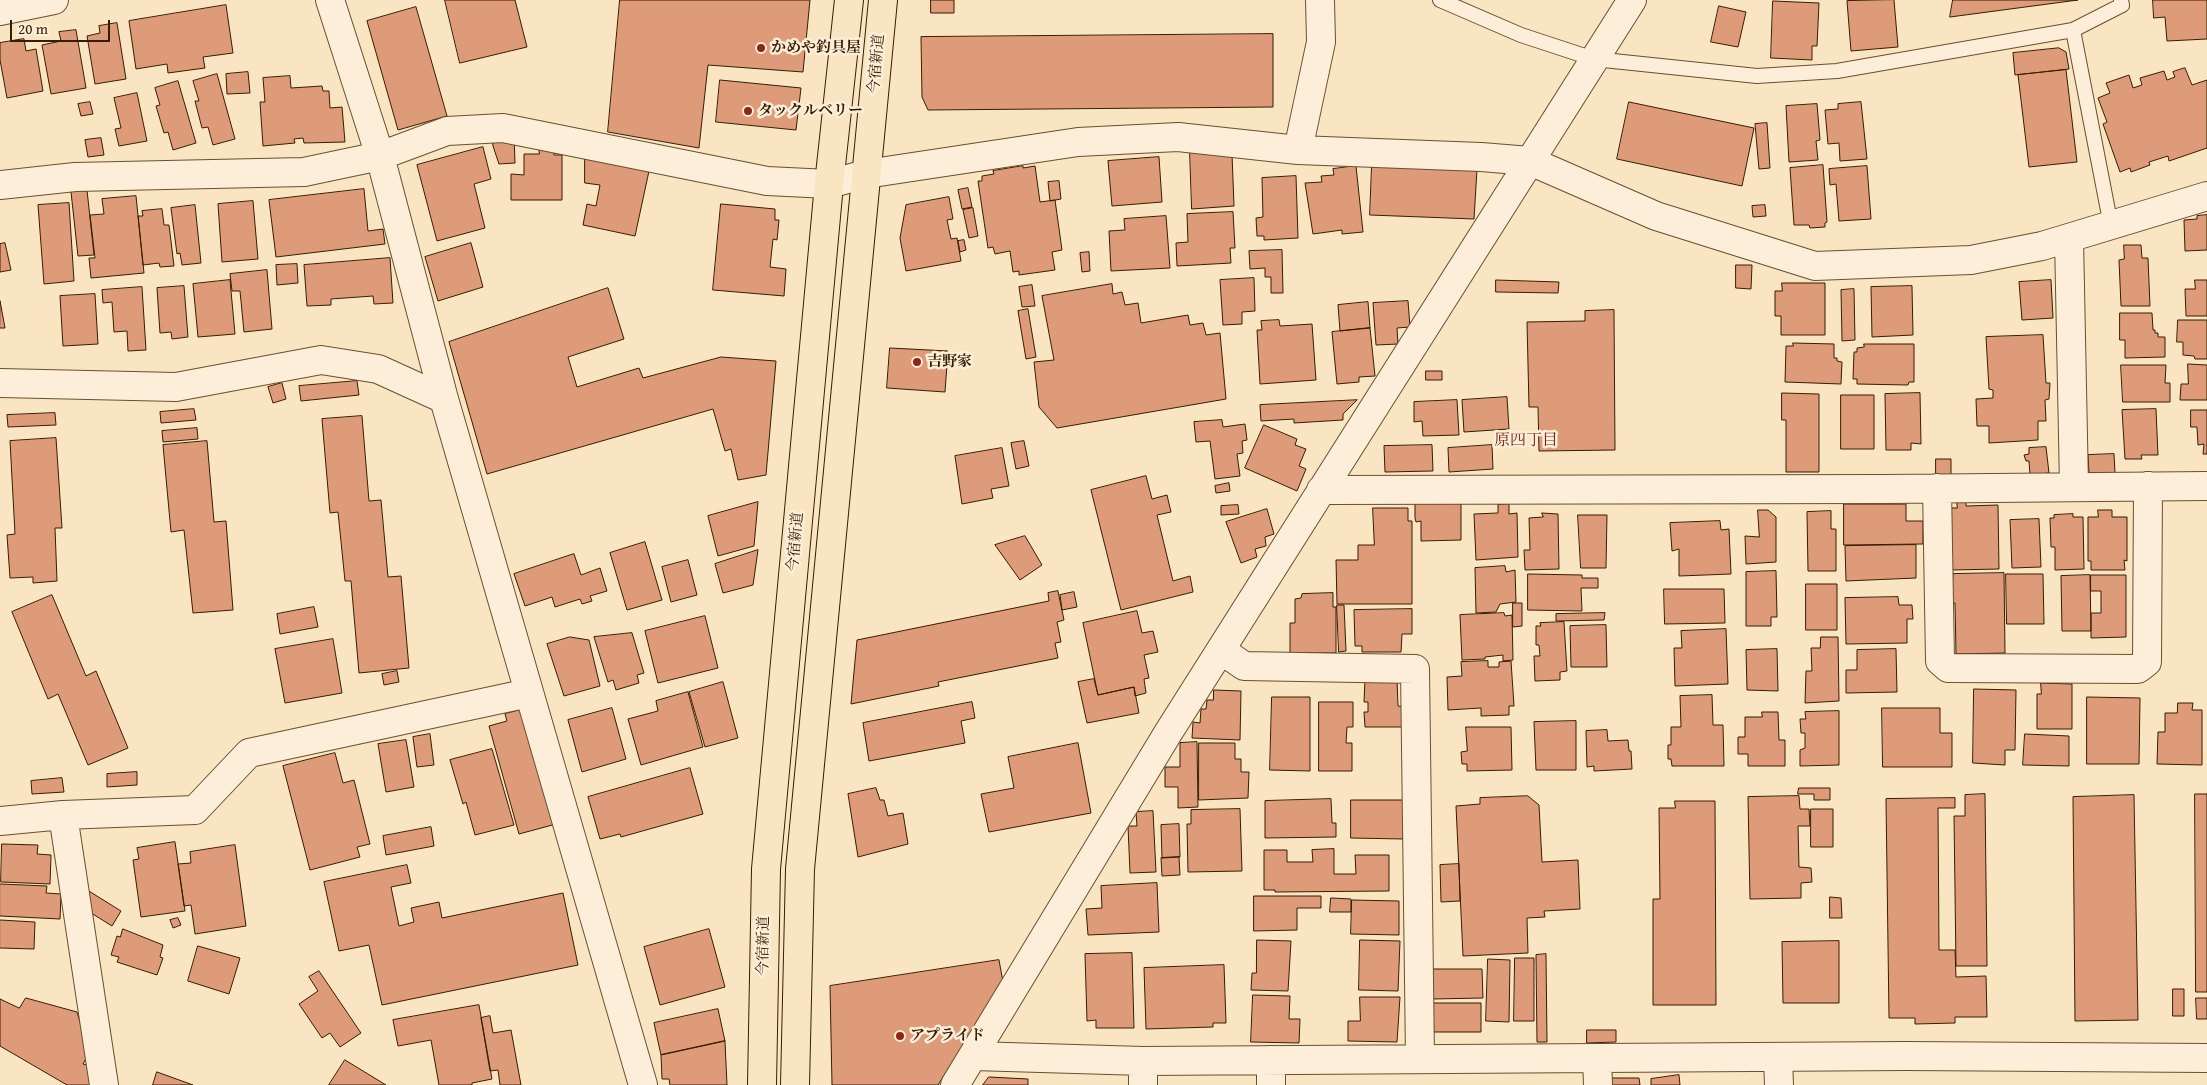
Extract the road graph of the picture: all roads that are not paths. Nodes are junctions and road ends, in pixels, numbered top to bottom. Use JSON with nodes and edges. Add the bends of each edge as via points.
{"nodes":[{"id":1,"x":54,"y":0,"type":"edge"},
{"id":2,"x":330,"y":0,"type":"edge"},
{"id":3,"x":849,"y":0,"type":"edge"},
{"id":4,"x":883,"y":0,"type":"edge"},
{"id":5,"x":1320,"y":0,"type":"edge"},
{"id":6,"x":1440,"y":0,"type":"edge"},
{"id":7,"x":1632,"y":0,"type":"edge"},
{"id":8,"x":2121,"y":0,"type":"edge"},
{"id":9,"x":0,"y":11,"type":"edge"},
{"id":10,"x":2073,"y":30,"type":"junction"},
{"id":11,"x":1594,"y":60,"type":"junction"},
{"id":12,"x":1298,"y":150,"type":"junction"},
{"id":13,"x":380,"y":156,"type":"junction"},
{"id":14,"x":1530,"y":161,"type":"junction"},
{"id":15,"x":866,"y":174,"type":"junction"},
{"id":16,"x":829,"y":184,"type":"junction"},
{"id":17,"x":0,"y":185,"type":"edge"},
{"id":18,"x":2207,"y":196,"type":"edge"},
{"id":19,"x":2111,"y":226,"type":"junction"},
{"id":20,"x":2069,"y":238,"type":"junction"},
{"id":21,"x":0,"y":383,"type":"edge"},
{"id":22,"x":444,"y":399,"type":"junction"},
{"id":23,"x":2074,"y":486,"type":"junction"},
{"id":24,"x":2148,"y":486,"type":"junction"},
{"id":25,"x":2207,"y":486,"type":"edge"},
{"id":26,"x":1936,"y":488,"type":"junction"},
{"id":27,"x":1321,"y":490,"type":"junction"},
{"id":28,"x":1221,"y":650,"type":"junction"},
{"id":29,"x":529,"y":694,"type":"junction"},
{"id":30,"x":63,"y":815,"type":"junction"},
{"id":31,"x":0,"y":822,"type":"edge"},
{"id":32,"x":973,"y":1056,"type":"junction"},
{"id":33,"x":1778,"y":1057,"type":"junction"},
{"id":34,"x":1420,"y":1058,"type":"junction"},
{"id":35,"x":1597,"y":1058,"type":"junction"},
{"id":36,"x":2207,"y":1058,"type":"edge"},
{"id":37,"x":1271,"y":1072,"type":"edge"},
{"id":38,"x":1143,"y":1073,"type":"edge"},
{"id":39,"x":104,"y":1085,"type":"edge"},
{"id":40,"x":643,"y":1085,"type":"edge"},
{"id":41,"x":762,"y":1085,"type":"edge"},
{"id":42,"x":795,"y":1085,"type":"edge"},
{"id":43,"x":955,"y":1085,"type":"edge"},
{"id":44,"x":1598,"y":1085,"type":"edge"},
{"id":45,"x":1779,"y":1085,"type":"edge"}],
"edges":[{"from":1,"to":9,"type":"street"},
{"from":2,"to":13,"type":"street"},
{"from":3,"to":16,"type":"highway","name":"今宿新道"},
{"from":4,"to":15,"type":"highway","name":"今宿新道"},
{"from":5,"to":12,"type":"street","via":[[1321,42]]},
{"from":6,"to":11,"type":"lane"},
{"from":7,"to":11,"type":"street"},
{"from":8,"to":10,"type":"lane","via":[[2122,5]]},
{"from":10,"to":11,"type":"lane","via":[[1837,71],[1757,76]]},
{"from":10,"to":19,"type":"lane"},
{"from":11,"to":14,"type":"street"},
{"from":12,"to":14,"type":"street"},
{"from":12,"to":15,"type":"street","via":[[1178,137],[1087,142]]},
{"from":13,"to":16,"type":"street","via":[[447,131],[503,128],[767,180]]},
{"from":13,"to":17,"type":"street","via":[[304,172],[75,177]]},
{"from":13,"to":22,"type":"street"},
{"from":14,"to":20,"type":"street","via":[[1656,216],[1815,266],[1971,260]]},
{"from":14,"to":27,"type":"street"},
{"from":15,"to":16,"type":"street"},
{"from":15,"to":42,"type":"highway","name":"今宿新道","via":[[800,870]]},
{"from":16,"to":41,"type":"highway","name":"今宿新道","via":[[766,869]]},
{"from":18,"to":19,"type":"street"},
{"from":19,"to":20,"type":"street"},
{"from":20,"to":23,"type":"street"},
{"from":21,"to":22,"type":"street","via":[[176,387],[321,360],[378,369]]},
{"from":22,"to":29,"type":"street"},
{"from":23,"to":24,"type":"street"},
{"from":23,"to":26,"type":"street"},
{"from":24,"to":25,"type":"street"},
{"from":24,"to":26,"type":"street","via":[[2147,662],[2138,669],[1948,668],[1940,661]]},
{"from":26,"to":27,"type":"street"},
{"from":27,"to":28,"type":"street"},
{"from":28,"to":32,"type":"street"},
{"from":28,"to":34,"type":"street","via":[[1244,666],[1415,669]]},
{"from":29,"to":30,"type":"street","via":[[249,753],[196,810]]},
{"from":29,"to":40,"type":"street"},
{"from":30,"to":31,"type":"street"},
{"from":30,"to":39,"type":"street"},
{"from":32,"to":38,"type":"street"},
{"from":32,"to":43,"type":"street"},
{"from":33,"to":35,"type":"street"},
{"from":33,"to":36,"type":"street"},
{"from":33,"to":45,"type":"street"},
{"from":34,"to":35,"type":"street"},
{"from":34,"to":37,"type":"street"},
{"from":35,"to":44,"type":"street"},
{"from":37,"to":38,"type":"street"}]}
